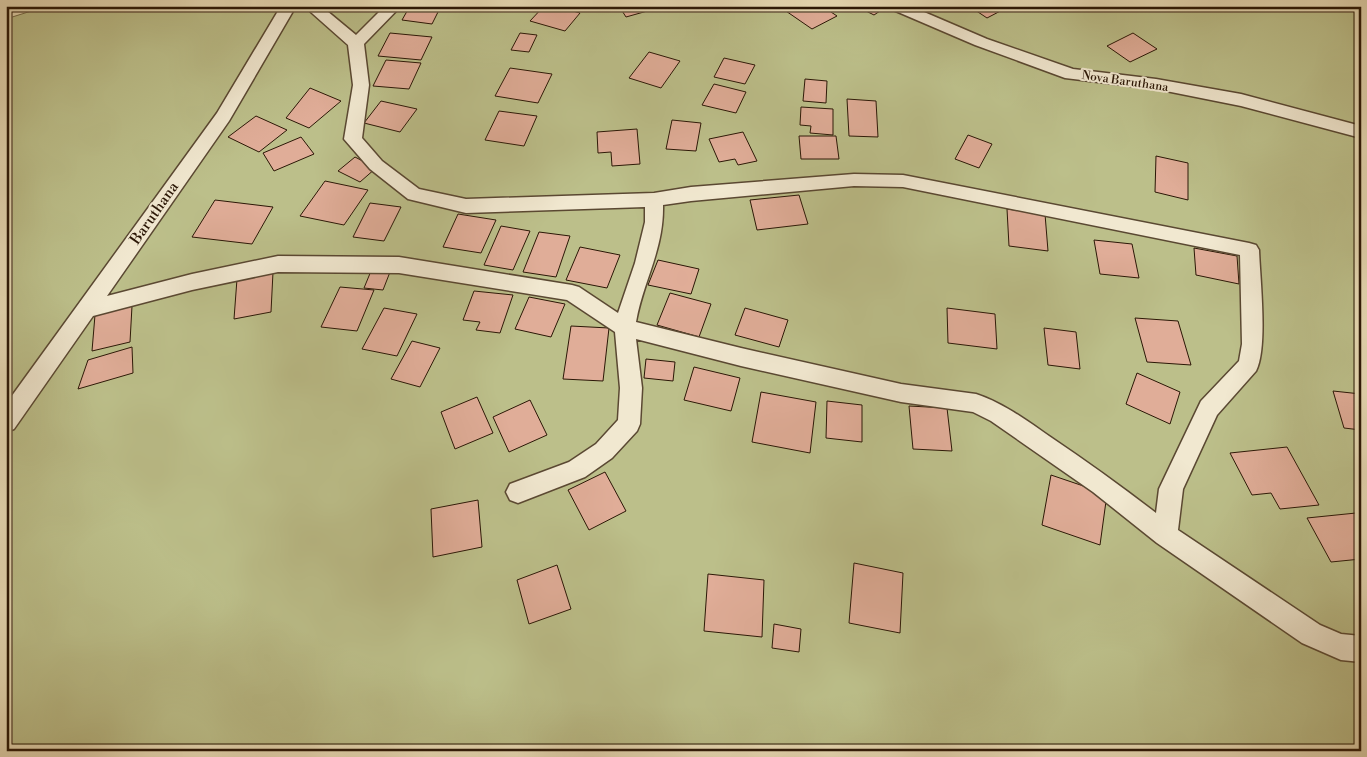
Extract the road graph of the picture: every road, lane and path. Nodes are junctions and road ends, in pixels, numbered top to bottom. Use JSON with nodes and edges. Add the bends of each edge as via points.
{"nodes":[{"id":1,"x":289,"y":6,"type":"edge"},
{"id":2,"x":311,"y":6,"type":"edge"},
{"id":3,"x":394,"y":6,"type":"edge"},
{"id":4,"x":896,"y":6,"type":"edge"},
{"id":5,"x":356,"y":42,"type":"junction"},
{"id":6,"x":1361,"y":132,"type":"edge"},
{"id":7,"x":654,"y":200,"type":"junction"},
{"id":8,"x":87,"y":309,"type":"junction"},
{"id":9,"x":625,"y":328,"type":"junction"},
{"id":10,"x":9,"y":419,"type":"edge"},
{"id":11,"x":518,"y":492,"type":"dead end"},
{"id":12,"x":1165,"y":535,"type":"junction"},
{"id":13,"x":1361,"y":649,"type":"edge"}],
"edges":[{"from":1,"to":8,"type":"street","name":"Baruthana","via":[[223,117]]},
{"from":2,"to":5,"type":"street"},
{"from":3,"to":5,"type":"street"},
{"from":4,"to":6,"type":"street","name":"Nova Baruthana","via":[[981,42],[1071,74],[1156,84],[1241,100]]},
{"from":5,"to":7,"type":"street","via":[[361,85],[353,139],[376,165],[414,194],[466,206]]},
{"from":7,"to":9,"type":"street","via":[[654,222],[645,264],[629,306]]},
{"from":7,"to":12,"type":"street","via":[[854,180],[903,181],[1249,250],[1252,344],[1249,365],[1209,408],[1171,489]]},
{"from":8,"to":9,"type":"street","via":[[278,264],[399,265],[572,293]]},
{"from":8,"to":10,"type":"street","name":"Baruthana"},
{"from":9,"to":11,"type":"street","via":[[631,388],[629,424],[604,452],[577,470]]},
{"from":9,"to":12,"type":"street","via":[[901,393],[976,403],[998,414],[1101,484]]},
{"from":12,"to":13,"type":"street","via":[[1311,634],[1341,647]]}]}
